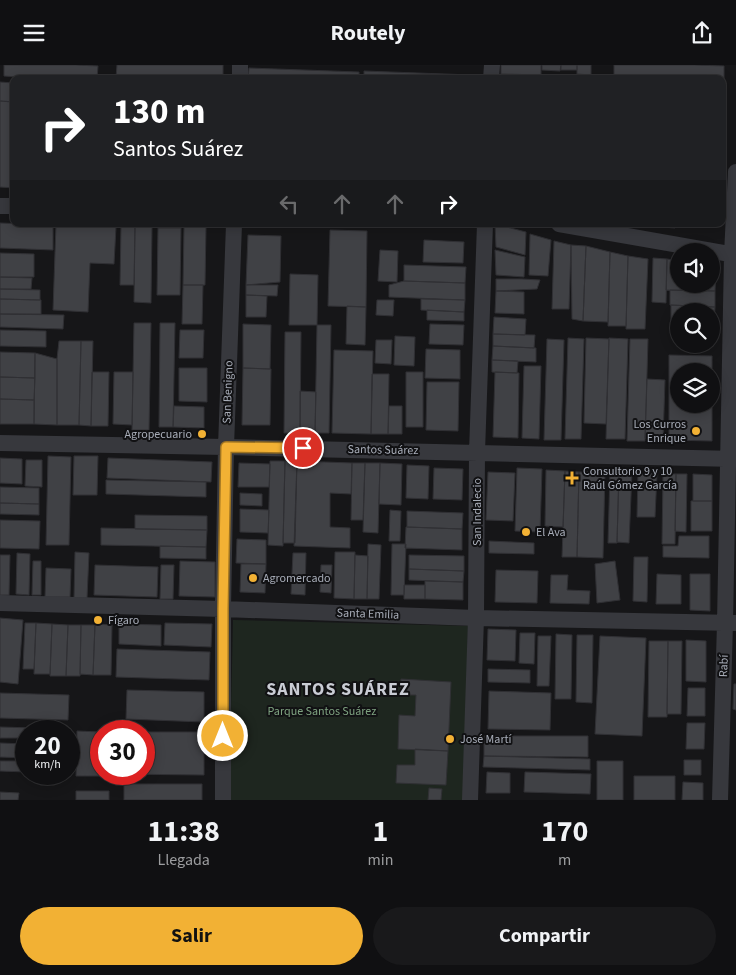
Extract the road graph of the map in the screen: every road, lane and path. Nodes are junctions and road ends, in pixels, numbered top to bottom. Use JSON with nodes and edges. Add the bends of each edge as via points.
{"nodes":[{"id":1,"x":736,"y":171,"type":"edge"},
{"id":2,"x":234,"y":227,"type":"edge"},
{"id":3,"x":485,"y":227,"type":"edge"},
{"id":4,"x":576,"y":227,"type":"edge"},
{"id":5,"x":734,"y":255,"type":"edge"},
{"id":6,"x":0,"y":443,"type":"edge"},
{"id":7,"x":226,"y":447,"type":"junction"},
{"id":8,"x":477,"y":453,"type":"junction"},
{"id":9,"x":732,"y":458,"type":"edge"},
{"id":10,"x":0,"y":603,"type":"edge"},
{"id":11,"x":223,"y":609,"type":"junction"},
{"id":12,"x":476,"y":618,"type":"junction"},
{"id":13,"x":731,"y":623,"type":"edge"},
{"id":14,"x":223,"y":800,"type":"edge"},
{"id":15,"x":470,"y":800,"type":"edge"},
{"id":16,"x":720,"y":800,"type":"edge"}],
"edges":[{"from":1,"to":5,"type":"street","name":"Rabí"},
{"from":2,"to":7,"type":"street","name":"San Benigno"},
{"from":3,"to":8,"type":"street","name":"San Indalecio"},
{"from":4,"to":5,"type":"street"},
{"from":5,"to":9,"type":"street","name":"Rabí"},
{"from":6,"to":7,"type":"street","name":"Santos Suárez"},
{"from":7,"to":8,"type":"street","name":"Santos Suárez"},
{"from":7,"to":11,"type":"street","name":"San Benigno"},
{"from":8,"to":9,"type":"street","name":"Santos Suárez"},
{"from":8,"to":12,"type":"street","name":"San Indalecio"},
{"from":9,"to":13,"type":"street","name":"Rabí"},
{"from":10,"to":11,"type":"street","name":"Santa Emilia"},
{"from":11,"to":12,"type":"street","name":"Santa Emilia"},
{"from":11,"to":14,"type":"street","name":"San Benigno"},
{"from":12,"to":13,"type":"street","name":"Santa Emilia"},
{"from":12,"to":15,"type":"street","name":"San Indalecio"},
{"from":13,"to":16,"type":"street","name":"Rabí"}]}
